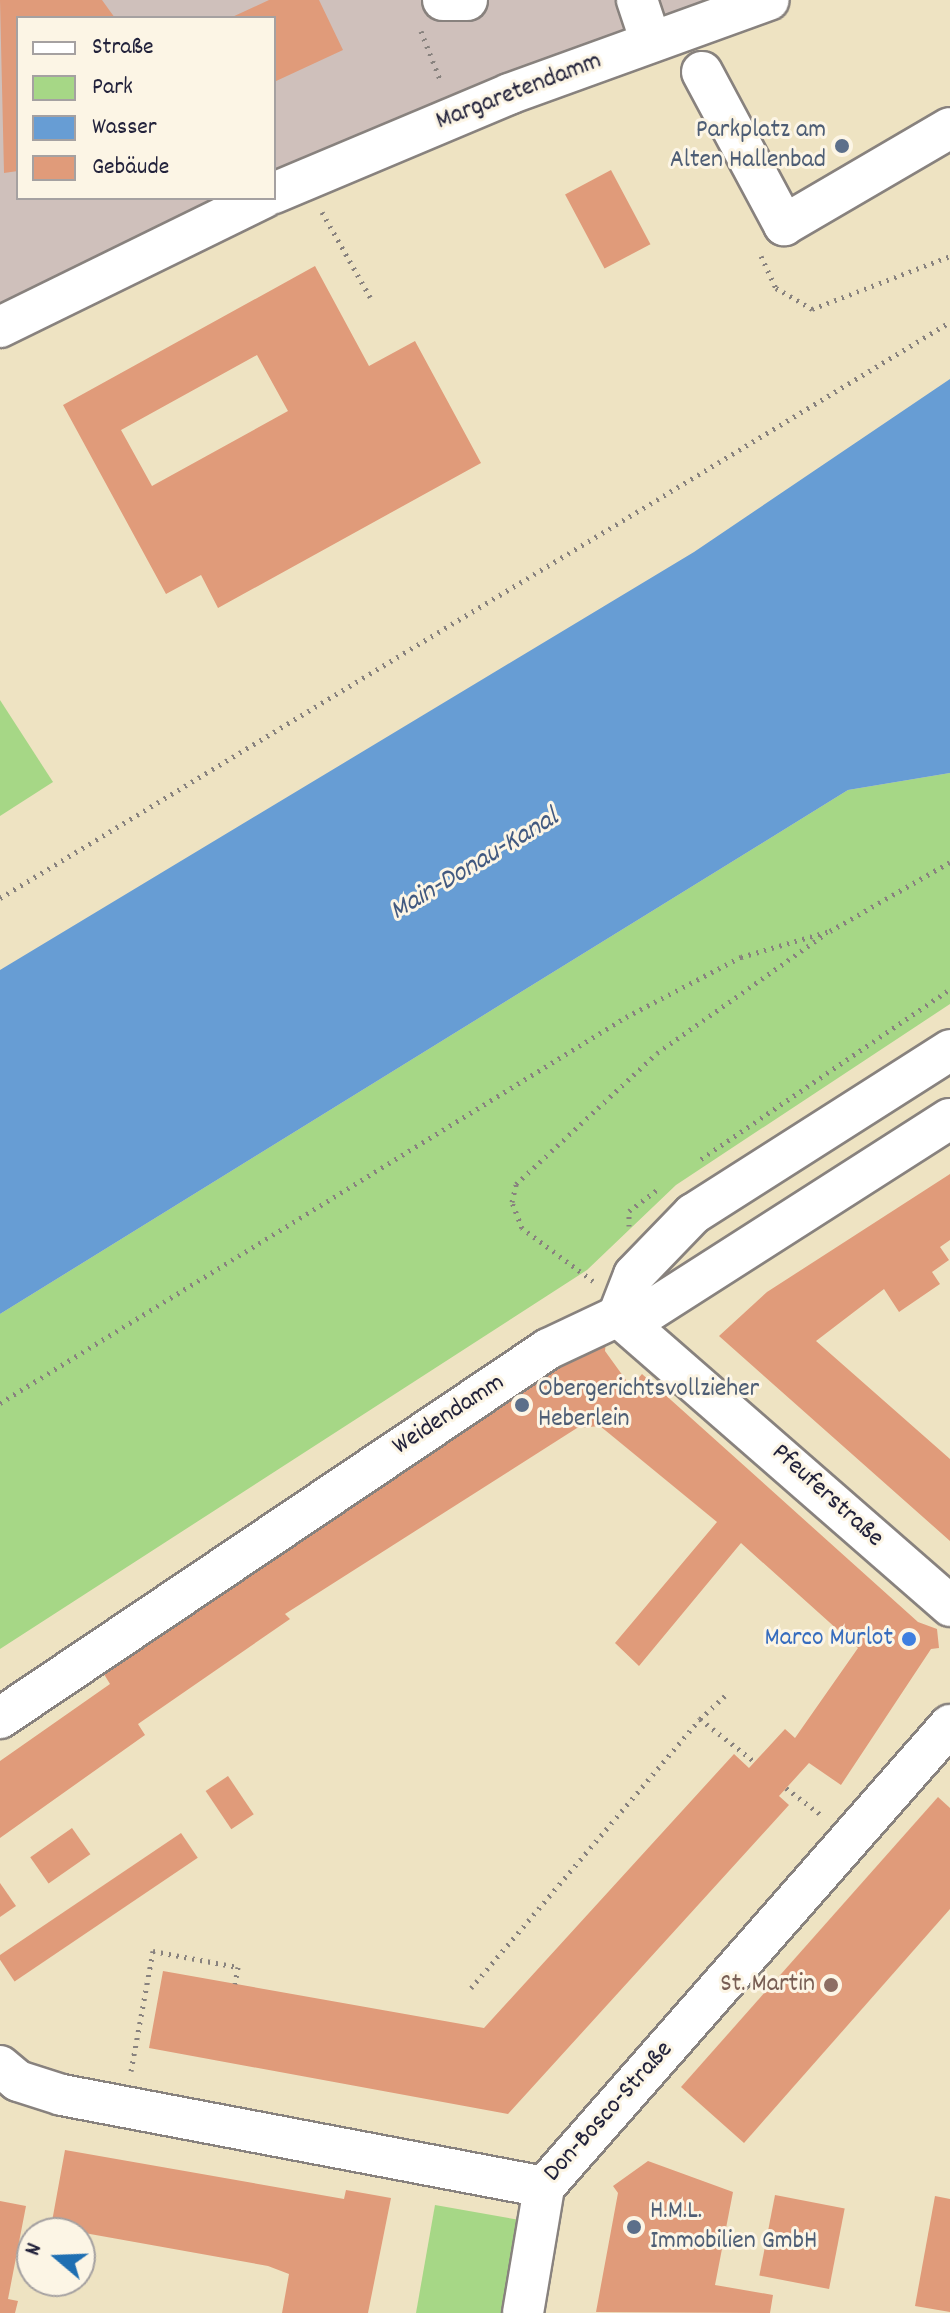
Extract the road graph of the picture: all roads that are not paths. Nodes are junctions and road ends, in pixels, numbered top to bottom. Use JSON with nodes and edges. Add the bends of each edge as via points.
{"nodes":[{"id":1,"x":467,"y":0,"type":"edge"},
{"id":2,"x":637,"y":0,"type":"edge"},
{"id":3,"x":768,"y":0,"type":"edge"},
{"id":4,"x":431,"y":14,"type":"edge"},
{"id":5,"x":651,"y":42,"type":"junction"},
{"id":6,"x":702,"y":72,"type":"dead end"},
{"id":7,"x":950,"y":128,"type":"edge"},
{"id":8,"x":276,"y":192,"type":"edge"},
{"id":9,"x":259,"y":200,"type":"edge"},
{"id":10,"x":0,"y":327,"type":"edge"},
{"id":11,"x":950,"y":1050,"type":"edge"},
{"id":12,"x":950,"y":1119,"type":"edge"},
{"id":13,"x":624,"y":1314,"type":"junction"},
{"id":14,"x":950,"y":1606,"type":"edge"},
{"id":15,"x":0,"y":1718,"type":"edge"},
{"id":16,"x":950,"y":1725,"type":"edge"},
{"id":17,"x":0,"y":2066,"type":"edge"},
{"id":18,"x":544,"y":2187,"type":"junction"},
{"id":19,"x":523,"y":2313,"type":"edge"}],
"edges":[{"from":1,"to":4,"type":"street"},
{"from":2,"to":5,"type":"street"},
{"from":3,"to":5,"type":"street","name":"Margaretendamm"},
{"from":5,"to":8,"type":"street","name":"Margaretendamm"},
{"from":6,"to":7,"type":"street","via":[[784,225]]},
{"from":9,"to":10,"type":"street"},
{"from":11,"to":13,"type":"street","via":[[693,1214],[634,1275]]},
{"from":12,"to":13,"type":"street","name":"Weidendamm"},
{"from":13,"to":14,"type":"street","name":"Pfeuferstraße"},
{"from":13,"to":15,"type":"street","name":"Weidendamm","via":[[548,1349]]},
{"from":16,"to":18,"type":"street","name":"Don-Bosco-Straße"},
{"from":17,"to":18,"type":"street","name":"Don-Bosco-Straße","via":[[18,2081],[124,2107]]},
{"from":18,"to":19,"type":"street"}]}
